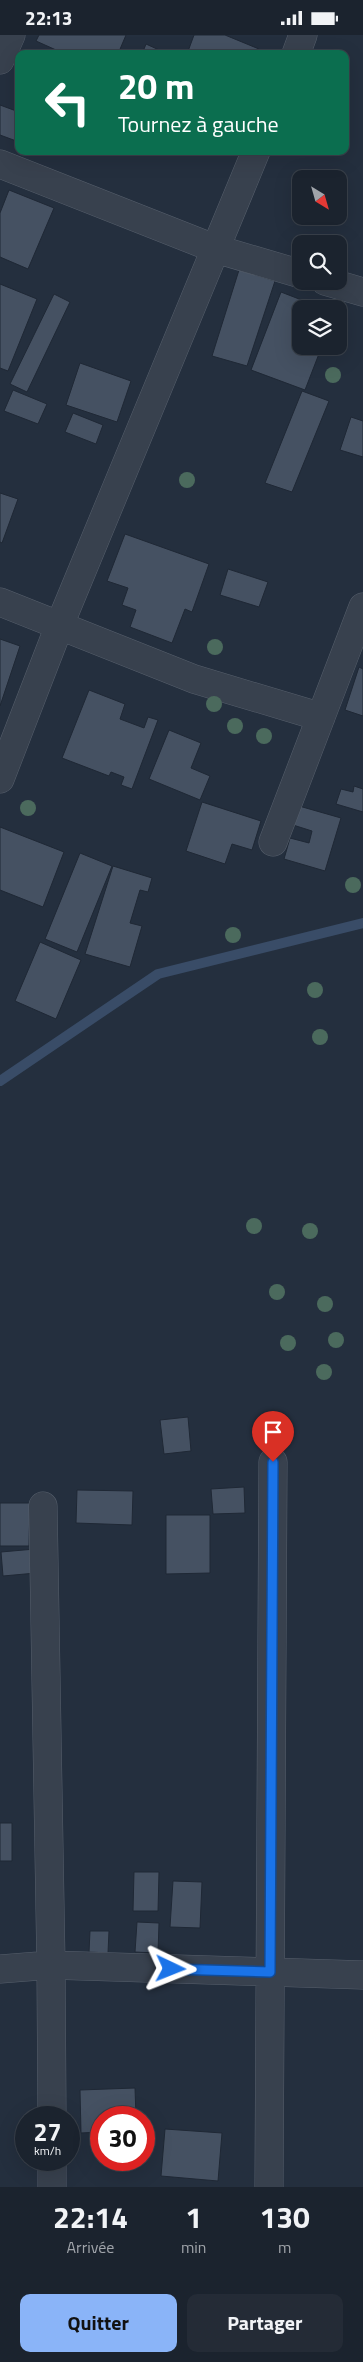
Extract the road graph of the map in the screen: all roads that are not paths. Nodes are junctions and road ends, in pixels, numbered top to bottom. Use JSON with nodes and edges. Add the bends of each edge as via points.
{"nodes":[{"id":1,"x":11,"y":35,"type":"edge"},
{"id":2,"x":303,"y":35,"type":"edge"},
{"id":3,"x":297,"y":50,"type":"edge"},
{"id":4,"x":0,"y":60,"type":"edge"},
{"id":5,"x":254,"y":155,"type":"edge"},
{"id":6,"x":0,"y":164,"type":"edge"},
{"id":7,"x":216,"y":249,"type":"junction"},
{"id":8,"x":292,"y":271,"type":"edge"},
{"id":9,"x":347,"y":287,"type":"edge"},
{"id":10,"x":363,"y":292,"type":"edge"},
{"id":11,"x":0,"y":602,"type":"edge"},
{"id":12,"x":363,"y":607,"type":"edge"},
{"id":13,"x":60,"y":624,"type":"junction"},
{"id":14,"x":321,"y":717,"type":"junction"},
{"id":15,"x":0,"y":779,"type":"edge"},
{"id":16,"x":273,"y":842,"type":"dead end"},
{"id":17,"x":273,"y":1462,"type":"dead end"},
{"id":18,"x":43,"y":1506,"type":"dead end"},
{"id":19,"x":52,"y":1965,"type":"junction"},
{"id":20,"x":0,"y":1969,"type":"edge"},
{"id":21,"x":270,"y":1972,"type":"junction"},
{"id":22,"x":363,"y":1975,"type":"edge"},
{"id":23,"x":52,"y":2106,"type":"edge"},
{"id":24,"x":52,"y":2171,"type":"edge"},
{"id":25,"x":52,"y":2187,"type":"edge"},
{"id":26,"x":269,"y":2187,"type":"edge"}],
"edges":[{"from":1,"to":4,"type":"street"},
{"from":2,"to":3,"type":"street"},
{"from":5,"to":7,"type":"street"},
{"from":6,"to":7,"type":"street"},
{"from":7,"to":8,"type":"street"},
{"from":7,"to":13,"type":"street"},
{"from":9,"to":10,"type":"street"},
{"from":11,"to":13,"type":"street"},
{"from":12,"to":14,"type":"street"},
{"from":13,"to":14,"type":"street","via":[[194,679]]},
{"from":13,"to":15,"type":"street"},
{"from":14,"to":16,"type":"street"},
{"from":17,"to":21,"type":"street"},
{"from":18,"to":19,"type":"street"},
{"from":19,"to":20,"type":"street"},
{"from":19,"to":21,"type":"street"},
{"from":19,"to":23,"type":"street"},
{"from":21,"to":22,"type":"street"},
{"from":21,"to":26,"type":"street"},
{"from":24,"to":25,"type":"street"}]}
